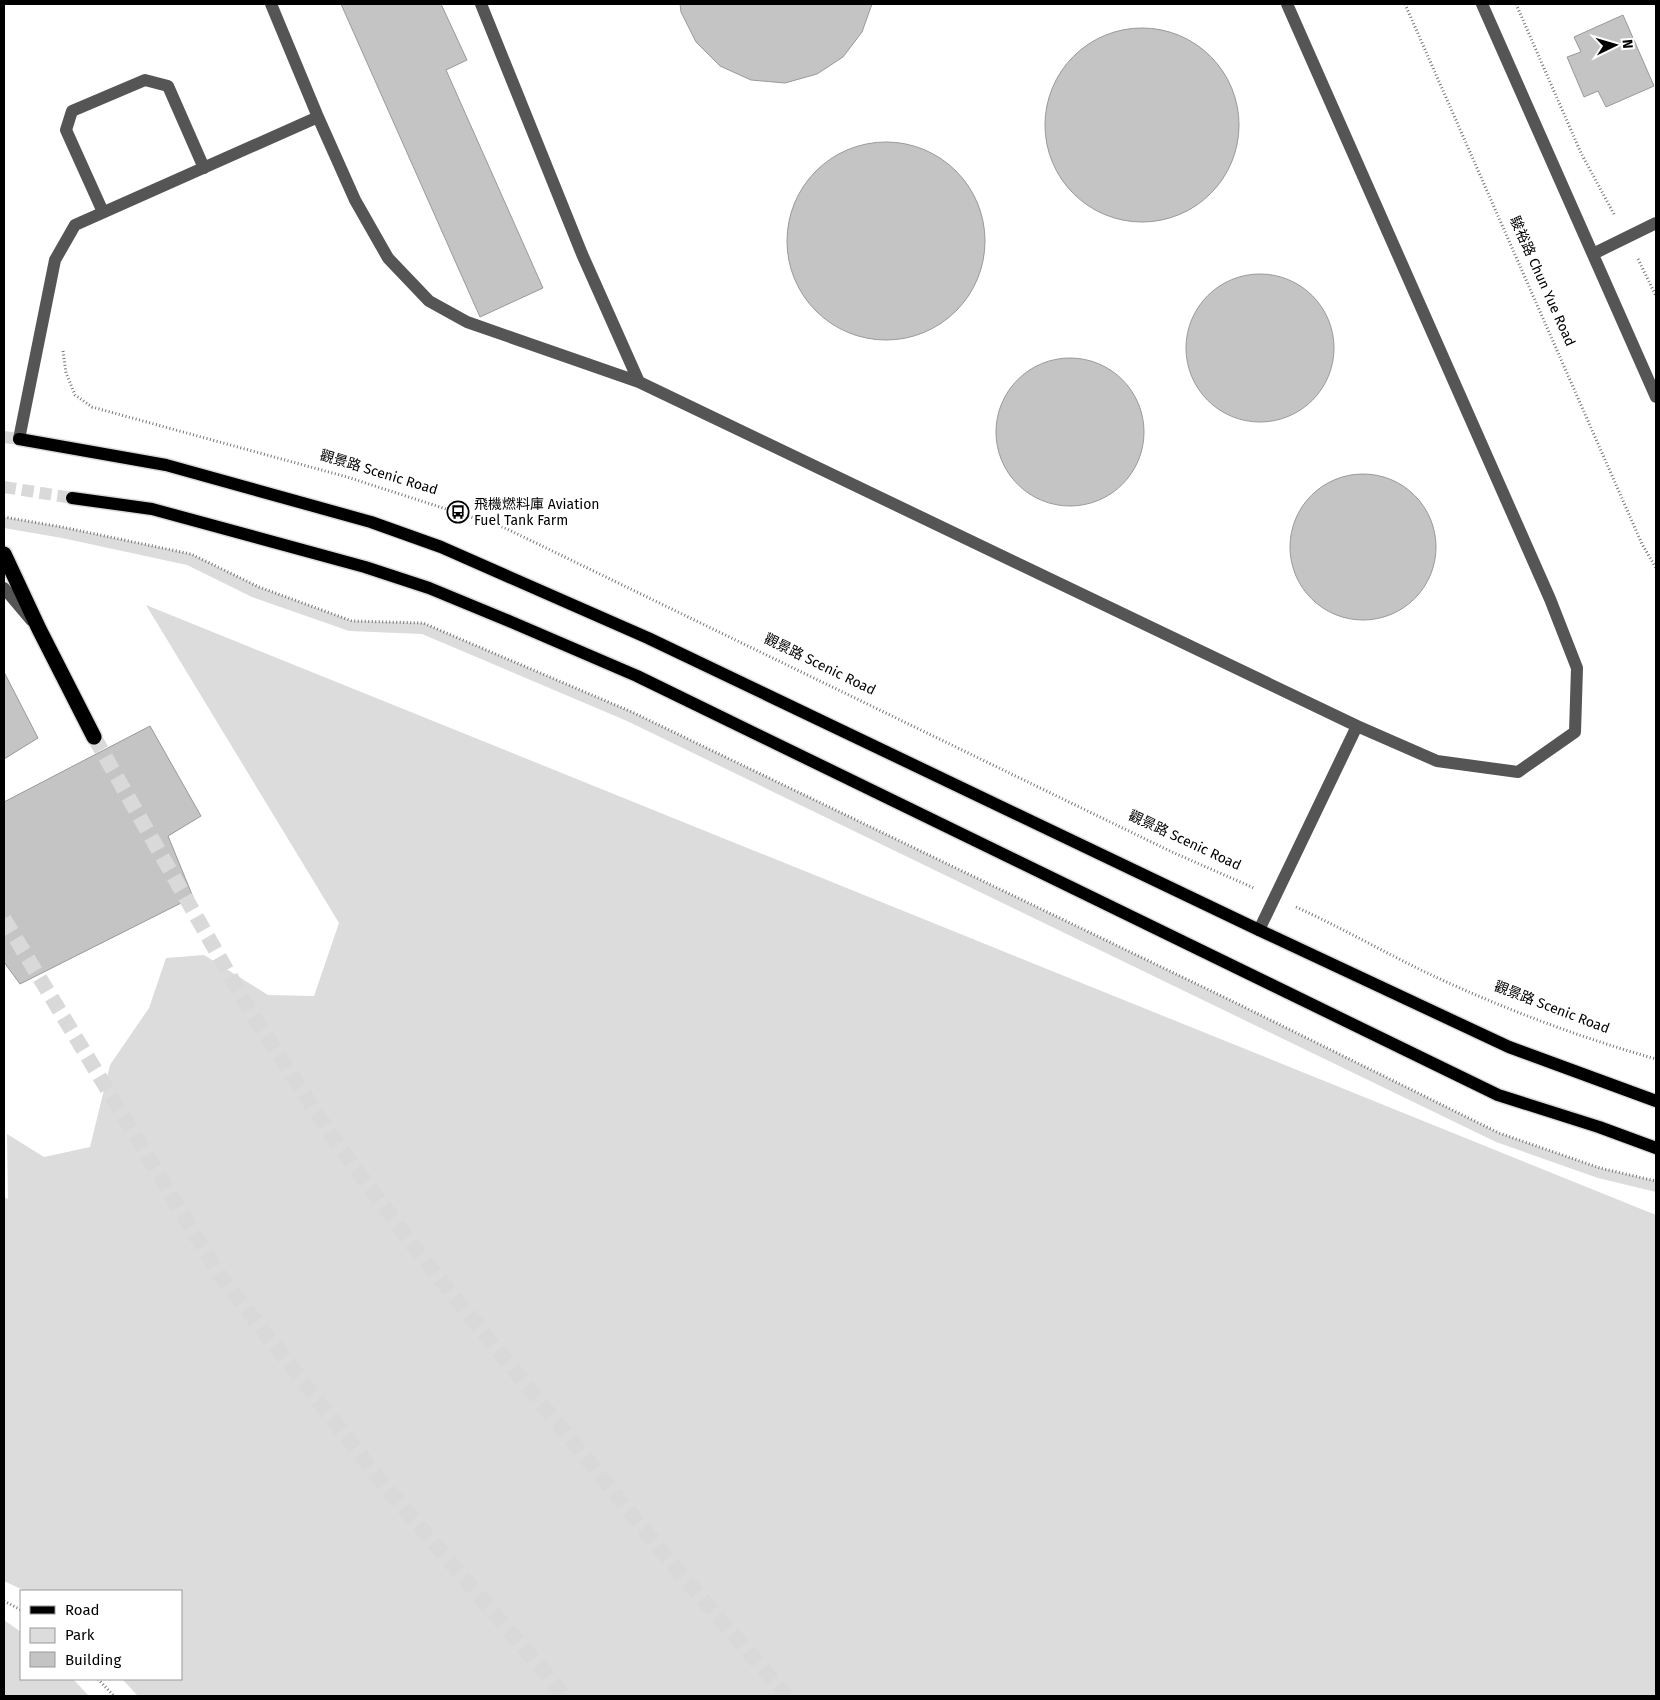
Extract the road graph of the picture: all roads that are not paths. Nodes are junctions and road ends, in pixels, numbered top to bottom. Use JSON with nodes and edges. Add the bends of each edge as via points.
{"nodes":[{"id":1,"x":271,"y":4,"type":"edge"},
{"id":2,"x":481,"y":4,"type":"edge"},
{"id":3,"x":1287,"y":4,"type":"edge"},
{"id":4,"x":1482,"y":4,"type":"edge"},
{"id":5,"x":318,"y":117,"type":"junction"},
{"id":6,"x":204,"y":168,"type":"junction"},
{"id":7,"x":103,"y":212,"type":"junction"},
{"id":8,"x":1656,"y":223,"type":"edge"},
{"id":9,"x":1593,"y":254,"type":"junction"},
{"id":10,"x":639,"y":382,"type":"junction"},
{"id":11,"x":1656,"y":397,"type":"edge"},
{"id":12,"x":19,"y":439,"type":"joint"},
{"id":13,"x":72,"y":498,"type":"tunnel mouth"},
{"id":14,"x":4,"y":554,"type":"edge"},
{"id":15,"x":5,"y":590,"type":"edge"},
{"id":16,"x":39,"y":629,"type":"junction"},
{"id":17,"x":1357,"y":726,"type":"junction"},
{"id":18,"x":94,"y":737,"type":"tunnel mouth"},
{"id":19,"x":1259,"y":930,"type":"junction"},
{"id":20,"x":1656,"y":1101,"type":"edge"},
{"id":21,"x":1656,"y":1148,"type":"edge"}],
"edges":[{"from":1,"to":5,"type":"street"},
{"from":2,"to":10,"type":"street","via":[[582,254]]},
{"from":3,"to":17,"type":"street","via":[[1550,599],[1577,668],[1575,732],[1518,772],[1437,761]]},
{"from":4,"to":9,"type":"street"},
{"from":5,"to":6,"type":"street"},
{"from":5,"to":10,"type":"street","via":[[355,200],[388,258],[429,302],[467,322]]},
{"from":6,"to":7,"type":"street"},
{"from":6,"to":7,"type":"street","via":[[168,86],[145,80],[72,111],[66,130]]},
{"from":7,"to":12,"type":"street","via":[[75,225],[55,260]]},
{"from":8,"to":9,"type":"street"},
{"from":9,"to":11,"type":"street"},
{"from":10,"to":17,"type":"street"},
{"from":12,"to":19,"type":"main road","via":[[166,465],[371,522],[441,547],[648,638]]},
{"from":13,"to":21,"type":"main road","via":[[152,509],[365,567],[429,588],[637,676],[1498,1095]]},
{"from":14,"to":16,"type":"highway"},
{"from":15,"to":16,"type":"street"},
{"from":16,"to":18,"type":"highway"},
{"from":17,"to":19,"type":"street"},
{"from":19,"to":20,"type":"main road","via":[[1509,1047]]}]}
